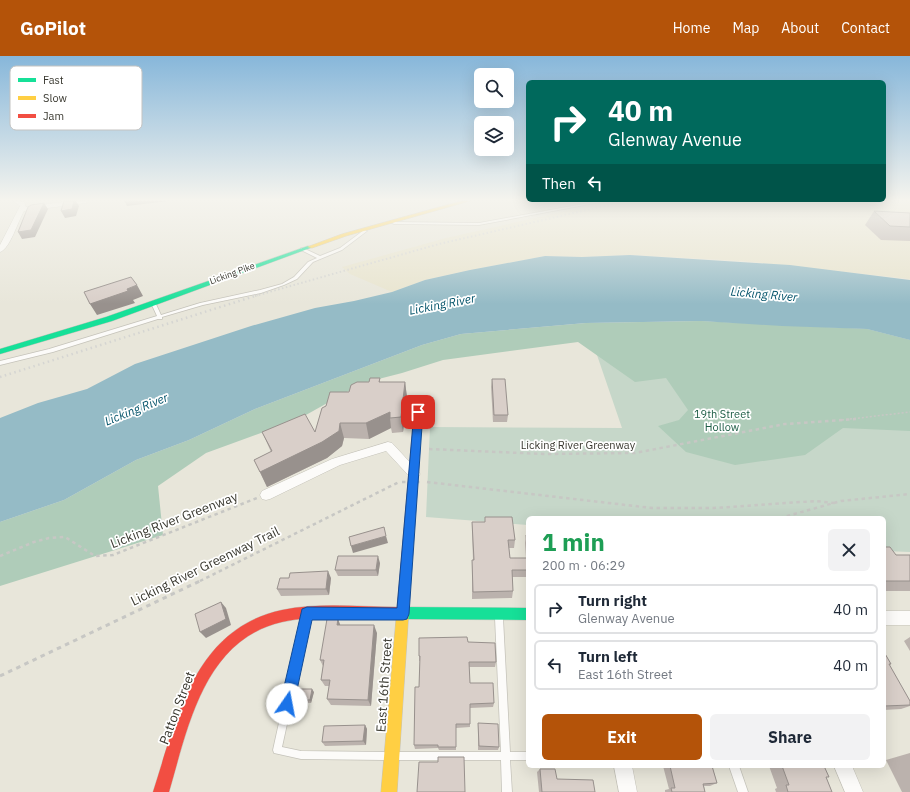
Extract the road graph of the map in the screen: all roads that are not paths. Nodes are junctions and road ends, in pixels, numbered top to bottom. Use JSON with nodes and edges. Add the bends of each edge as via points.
{"nodes":[{"id":1,"x":8,"y":235,"type":"edge"},
{"id":2,"x":346,"y":235,"type":"edge"},
{"id":3,"x":359,"y":235,"type":"edge"},
{"id":4,"x":1,"y":249,"type":"edge"},
{"id":5,"x":302,"y":249,"type":"junction"},
{"id":6,"x":320,"y":258,"type":"junction"},
{"id":7,"x":153,"y":303,"type":"junction"},
{"id":8,"x":160,"y":318,"type":"junction"},
{"id":9,"x":61,"y":334,"type":"junction"},
{"id":10,"x":63,"y":347,"type":"junction"},
{"id":11,"x":0,"y":352,"type":"edge"},
{"id":12,"x":0,"y":363,"type":"edge"},
{"id":13,"x":418,"y":412,"type":"dead end"},
{"id":14,"x":417,"y":478,"type":"junction"},
{"id":15,"x":266,"y":495,"type":"road end"},
{"id":16,"x":307,"y":614,"type":"junction"},
{"id":17,"x":403,"y":614,"type":"junction"},
{"id":18,"x":499,"y":614,"type":"junction"},
{"id":19,"x":526,"y":614,"type":"edge"},
{"id":20,"x":886,"y":618,"type":"edge"},
{"id":21,"x":910,"y":618,"type":"edge"},
{"id":22,"x":505,"y":755,"type":"junction"},
{"id":23,"x":392,"y":756,"type":"junction"},
{"id":24,"x":526,"y":756,"type":"edge"},
{"id":25,"x":623,"y":768,"type":"edge"},
{"id":26,"x":735,"y":768,"type":"edge"},
{"id":27,"x":843,"y":768,"type":"edge"},
{"id":28,"x":160,"y":792,"type":"edge"},
{"id":29,"x":389,"y":792,"type":"edge"},
{"id":30,"x":507,"y":792,"type":"edge"},
{"id":31,"x":628,"y":792,"type":"edge"},
{"id":32,"x":742,"y":792,"type":"edge"},
{"id":33,"x":854,"y":792,"type":"edge"}],
"edges":[{"from":1,"to":4,"type":"street"},
{"from":2,"to":5,"type":"main road","name":"Licking Pike"},
{"from":3,"to":6,"type":"lane","via":[[341,249]]},
{"from":5,"to":6,"type":"lane"},
{"from":5,"to":7,"type":"main road","name":"Licking Pike"},
{"from":6,"to":8,"type":"lane","via":[[308,264],[299,276],[284,284],[201,304]]},
{"from":7,"to":8,"type":"lane"},
{"from":7,"to":9,"type":"main road","name":"Licking Pike"},
{"from":8,"to":10,"type":"lane"},
{"from":9,"to":10,"type":"lane"},
{"from":9,"to":11,"type":"main road","name":"Licking Pike"},
{"from":10,"to":12,"type":"lane"},
{"from":13,"to":14,"type":"main road","name":"East 16th Street"},
{"from":14,"to":15,"type":"street","via":[[388,446],[336,462]]},
{"from":14,"to":17,"type":"main road","name":"East 16th Street"},
{"from":16,"to":17,"type":"main road","name":"Patton Street"},
{"from":16,"to":23,"type":"lane","via":[[277,750],[301,755]]},
{"from":16,"to":28,"type":"main road","name":"Patton Street","via":[[286,615],[261,622],[248,628],[221,649],[196,689]]},
{"from":17,"to":18,"type":"main road","name":"Patton Street"},
{"from":17,"to":23,"type":"main road","name":"East 16th Street"},
{"from":18,"to":19,"type":"main road","name":"Patton Street"},
{"from":18,"to":22,"type":"lane"},
{"from":20,"to":21,"type":"street"},
{"from":22,"to":23,"type":"lane"},
{"from":22,"to":24,"type":"lane"},
{"from":22,"to":30,"type":"lane"},
{"from":23,"to":29,"type":"main road","name":"East 16th Street"},
{"from":25,"to":31,"type":"street"},
{"from":26,"to":32,"type":"lane"},
{"from":27,"to":33,"type":"street"}]}
